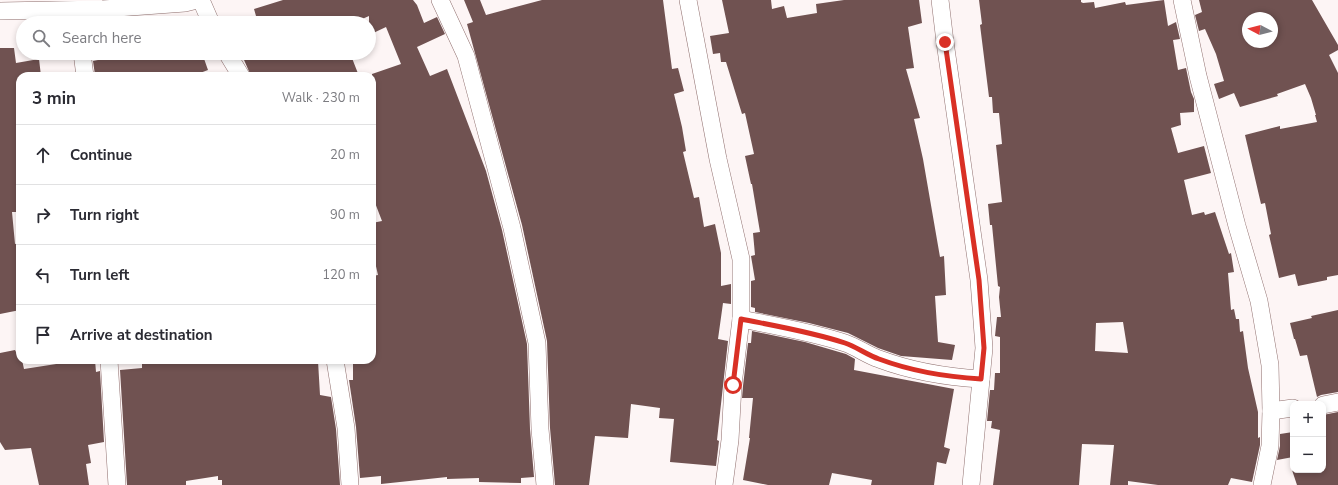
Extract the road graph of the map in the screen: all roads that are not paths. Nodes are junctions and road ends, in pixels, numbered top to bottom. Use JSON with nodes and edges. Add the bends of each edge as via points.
{"nodes":[{"id":1,"x":197,"y":0,"type":"edge"},
{"id":2,"x":201,"y":0,"type":"edge"},
{"id":3,"x":440,"y":0,"type":"edge"},
{"id":4,"x":688,"y":0,"type":"edge"},
{"id":5,"x":940,"y":0,"type":"edge"},
{"id":6,"x":1182,"y":0,"type":"edge"},
{"id":7,"x":103,"y":4,"type":"edge"},
{"id":8,"x":0,"y":11,"type":"edge"},
{"id":9,"x":78,"y":16,"type":"edge"},
{"id":10,"x":208,"y":16,"type":"edge"},
{"id":11,"x":83,"y":60,"type":"edge"},
{"id":12,"x":231,"y":60,"type":"edge"},
{"id":13,"x":84,"y":72,"type":"edge"},
{"id":14,"x":239,"y":72,"type":"edge"},
{"id":15,"x":741,"y":319,"type":"junction"},
{"id":16,"x":109,"y":364,"type":"edge"},
{"id":17,"x":336,"y":364,"type":"edge"},
{"id":18,"x":981,"y":379,"type":"junction"},
{"id":19,"x":1338,"y":402,"type":"edge"},
{"id":20,"x":1326,"y":404,"type":"edge"},
{"id":21,"x":1290,"y":408,"type":"edge"},
{"id":22,"x":1272,"y":411,"type":"junction"},
{"id":23,"x":117,"y":485,"type":"edge"},
{"id":24,"x":350,"y":485,"type":"edge"},
{"id":25,"x":545,"y":485,"type":"edge"},
{"id":26,"x":724,"y":485,"type":"edge"},
{"id":27,"x":971,"y":485,"type":"edge"},
{"id":28,"x":1262,"y":485,"type":"edge"}],
"edges":[{"from":1,"to":7,"type":"street","via":[[185,3]]},
{"from":2,"to":10,"type":"street"},
{"from":3,"to":25,"type":"street","via":[[466,56],[515,243],[536,343]]},
{"from":4,"to":15,"type":"street","via":[[718,159],[741,259]]},
{"from":5,"to":18,"type":"street","via":[[979,280],[984,348]]},
{"from":6,"to":22,"type":"street","via":[[1198,76],[1259,301],[1270,364]]},
{"from":7,"to":9,"type":"street"},
{"from":8,"to":9,"type":"street"},
{"from":11,"to":13,"type":"street"},
{"from":12,"to":14,"type":"street"},
{"from":15,"to":18,"type":"street","via":[[847,344],[878,359],[905,367]]},
{"from":15,"to":26,"type":"street"},
{"from":16,"to":23,"type":"street"},
{"from":17,"to":24,"type":"street","via":[[346,428]]},
{"from":18,"to":27,"type":"street"},
{"from":19,"to":20,"type":"street"},
{"from":21,"to":22,"type":"street"},
{"from":22,"to":28,"type":"street","via":[[1270,446]]}]}
